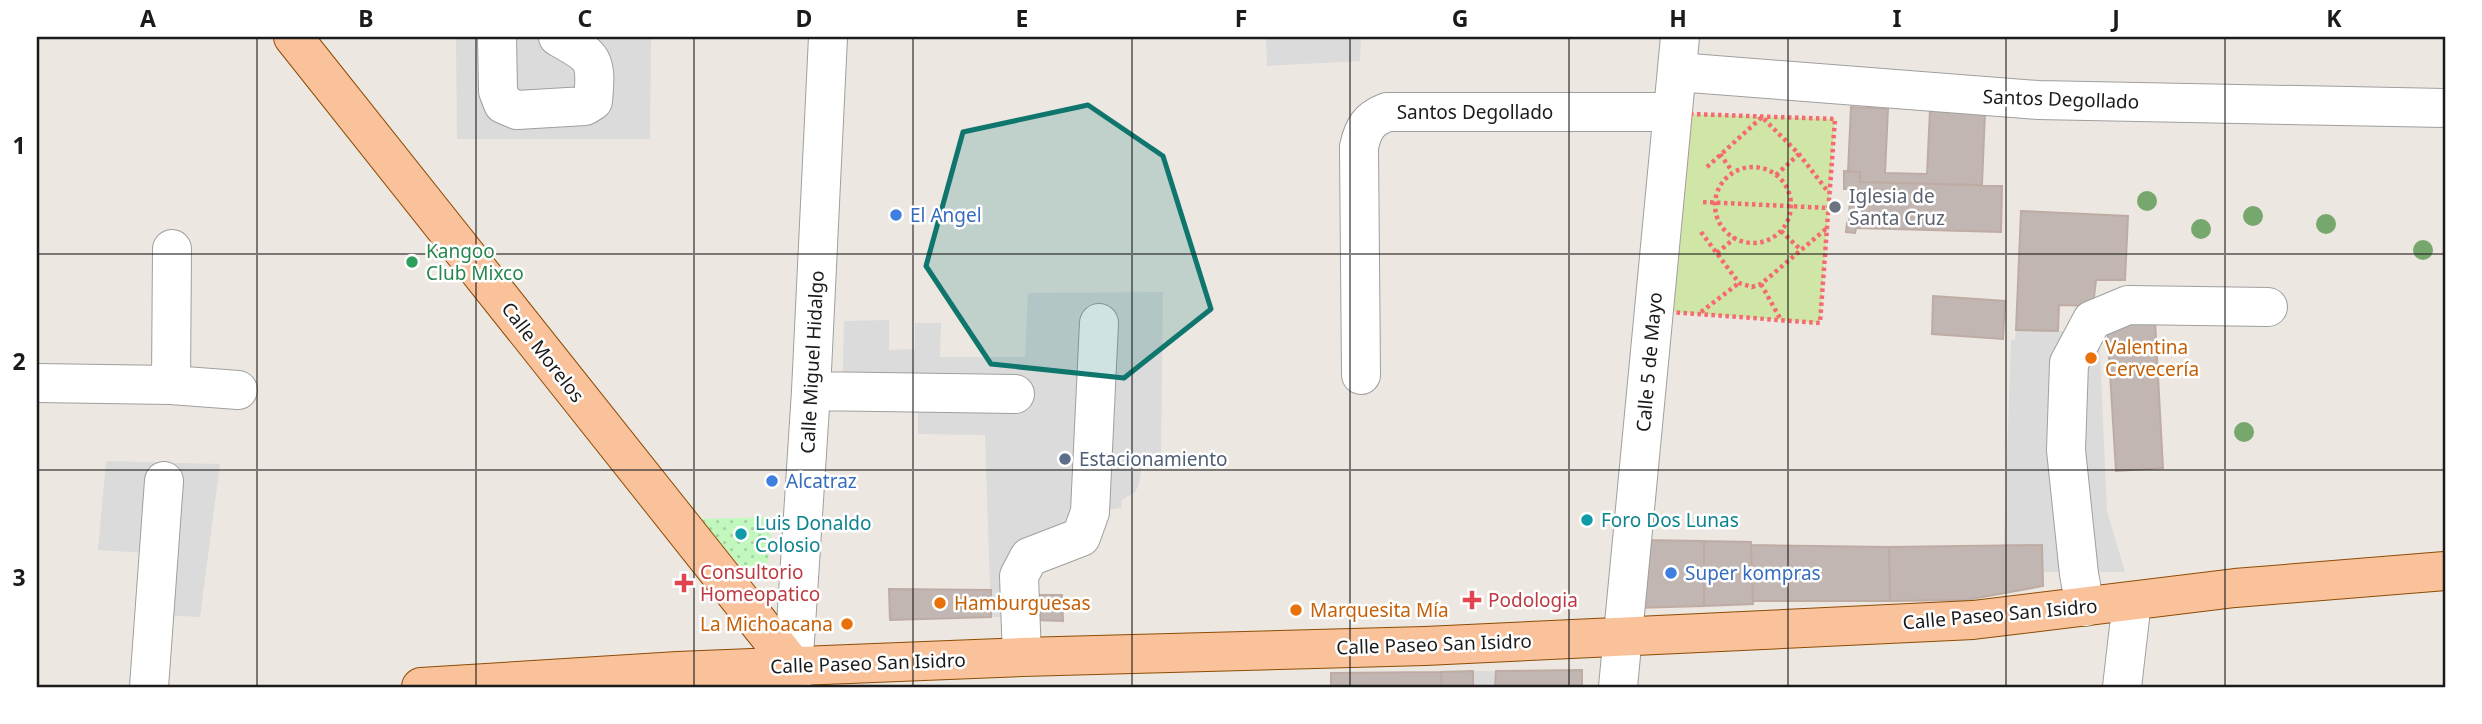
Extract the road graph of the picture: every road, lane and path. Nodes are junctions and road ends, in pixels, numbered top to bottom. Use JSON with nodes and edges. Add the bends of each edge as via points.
{"nodes":[{"id":1,"x":293,"y":37,"type":"edge"},
{"id":2,"x":497,"y":37,"type":"edge"},
{"id":3,"x":558,"y":37,"type":"edge"},
{"id":4,"x":828,"y":37,"type":"edge"},
{"id":5,"x":1679,"y":55,"type":"edge"},
{"id":6,"x":2445,"y":108,"type":"edge"},
{"id":7,"x":1671,"y":112,"type":"junction"},
{"id":8,"x":1762,"y":117,"type":"junction"},
{"id":9,"x":1720,"y":153,"type":"junction"},
{"id":10,"x":1799,"y":153,"type":"junction"},
{"id":11,"x":1732,"y":171,"type":"junction"},
{"id":12,"x":1701,"y":172,"type":"dead end"},
{"id":13,"x":1776,"y":175,"type":"junction"},
{"id":14,"x":1692,"y":182,"type":"dead end"},
{"id":15,"x":1682,"y":191,"type":"junction"},
{"id":16,"x":1830,"y":194,"type":"junction"},
{"id":17,"x":1715,"y":203,"type":"junction"},
{"id":18,"x":1681,"y":205,"type":"junction"},
{"id":19,"x":1791,"y":206,"type":"junction"},
{"id":20,"x":1829,"y":208,"type":"junction"},
{"id":21,"x":1688,"y":217,"type":"dead end"},
{"id":22,"x":1695,"y":226,"type":"dead end"},
{"id":23,"x":1827,"y":227,"type":"junction"},
{"id":24,"x":1781,"y":231,"type":"junction"},
{"id":25,"x":1735,"y":239,"type":"junction"},
{"id":26,"x":172,"y":249,"type":"dead end"},
{"id":27,"x":1801,"y":250,"type":"junction"},
{"id":28,"x":1717,"y":253,"type":"junction"},
{"id":29,"x":1739,"y":283,"type":"junction"},
{"id":30,"x":1761,"y":284,"type":"junction"},
{"id":31,"x":2268,"y":307,"type":"dead end"},
{"id":32,"x":1699,"y":313,"type":"junction"},
{"id":33,"x":1781,"y":320,"type":"junction"},
{"id":34,"x":1099,"y":323,"type":"dead end"},
{"id":35,"x":1361,"y":375,"type":"dead end"},
{"id":36,"x":37,"y":383,"type":"edge"},
{"id":37,"x":171,"y":385,"type":"junction"},
{"id":38,"x":238,"y":390,"type":"dead end"},
{"id":39,"x":811,"y":391,"type":"junction"},
{"id":40,"x":1015,"y":394,"type":"dead end"},
{"id":41,"x":164,"y":481,"type":"dead end"},
{"id":42,"x":2445,"y":571,"type":"edge"},
{"id":43,"x":2132,"y":601,"type":"junction"},
{"id":44,"x":2085,"y":607,"type":"junction"},
{"id":45,"x":1624,"y":636,"type":"junction"},
{"id":46,"x":1022,"y":657,"type":"junction"},
{"id":47,"x":792,"y":677,"type":"edge"},
{"id":48,"x":149,"y":687,"type":"edge"},
{"id":49,"x":421,"y":687,"type":"edge"},
{"id":50,"x":1618,"y":687,"type":"edge"},
{"id":51,"x":2122,"y":687,"type":"edge"}],
"edges":[{"from":1,"to":47,"type":"main road","name":"Calle Morelos"},
{"from":2,"to":3,"type":"street","via":[[498,91],[503,104],[517,110],[585,106],[593,101],[592,60]]},
{"from":4,"to":39,"type":"street","name":"Calle Miguel Hidalgo"},
{"from":5,"to":6,"type":"street","name":"Santos Degollado","via":[[2038,100]]},
{"from":5,"to":7,"type":"street","name":"Calle 5 de Mayo"},
{"from":7,"to":35,"type":"street","name":"Santos Degollado","via":[[1388,112],[1373,117],[1362,132],[1359,147]]},
{"from":7,"to":45,"type":"street","name":"Calle 5 de Mayo"},
{"from":8,"to":9,"type":"path"},
{"from":8,"to":10,"type":"path"},
{"from":8,"to":15,"type":"path","via":[[1690,114]]},
{"from":8,"to":16,"type":"path","via":[[1835,119]]},
{"from":9,"to":11,"type":"path"},
{"from":9,"to":12,"type":"path"},
{"from":10,"to":13,"type":"path"},
{"from":10,"to":16,"type":"path"},
{"from":11,"to":13,"type":"path","via":[[1757,167]]},
{"from":11,"to":17,"type":"path"},
{"from":13,"to":19,"type":"path","via":[[1788,189]]},
{"from":14,"to":15,"type":"path"},
{"from":15,"to":18,"type":"path"},
{"from":16,"to":20,"type":"path"},
{"from":17,"to":18,"type":"path"},
{"from":17,"to":19,"type":"path"},
{"from":17,"to":25,"type":"path","via":[[1720,225]]},
{"from":18,"to":21,"type":"path"},
{"from":18,"to":32,"type":"path","via":[[1670,312]]},
{"from":19,"to":20,"type":"path"},
{"from":19,"to":24,"type":"path","via":[[1791,216]]},
{"from":20,"to":23,"type":"path"},
{"from":22,"to":28,"type":"path"},
{"from":23,"to":27,"type":"path"},
{"from":23,"to":33,"type":"path","via":[[1820,323]]},
{"from":24,"to":25,"type":"path","via":[[1763,243]]},
{"from":24,"to":27,"type":"path"},
{"from":25,"to":28,"type":"path"},
{"from":26,"to":37,"type":"street"},
{"from":27,"to":30,"type":"path"},
{"from":28,"to":29,"type":"path"},
{"from":29,"to":30,"type":"path"},
{"from":29,"to":32,"type":"path"},
{"from":30,"to":33,"type":"path"},
{"from":31,"to":44,"type":"street","via":[[2128,306],[2092,320],[2069,363],[2066,450]]},
{"from":32,"to":33,"type":"path"},
{"from":34,"to":46,"type":"street","via":[[1090,512],[1081,537],[1029,557],[1019,576]]},
{"from":36,"to":37,"type":"street"},
{"from":37,"to":38,"type":"street"},
{"from":39,"to":40,"type":"street"},
{"from":39,"to":47,"type":"street","name":"Calle Miguel Hidalgo"},
{"from":41,"to":48,"type":"street"},
{"from":42,"to":43,"type":"main road","name":"Calle Paseo San Isidro"},
{"from":43,"to":44,"type":"main road","name":"Calle Paseo San Isidro"},
{"from":43,"to":51,"type":"street"},
{"from":44,"to":45,"type":"main road","name":"Calle Paseo San Isidro","via":[[1973,620]]},
{"from":45,"to":46,"type":"main road","name":"Calle Paseo San Isidro"},
{"from":45,"to":50,"type":"street","name":"Calle 5 de Mayo"},
{"from":46,"to":47,"type":"main road","name":"Calle Paseo San Isidro"},
{"from":47,"to":49,"type":"main road","name":"Calle Paseo San Isidro"}]}
